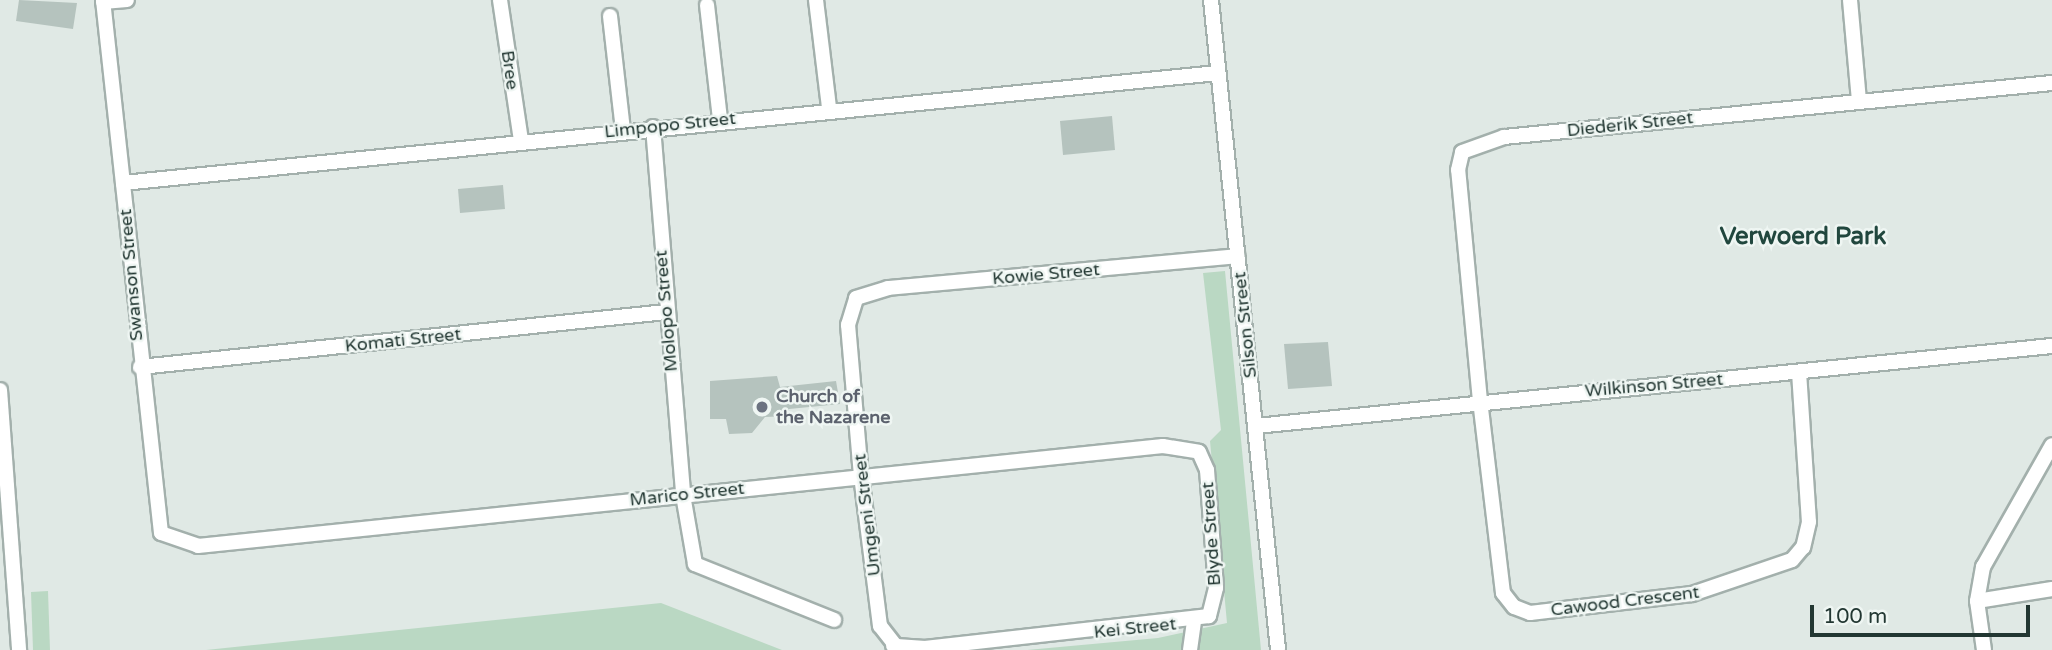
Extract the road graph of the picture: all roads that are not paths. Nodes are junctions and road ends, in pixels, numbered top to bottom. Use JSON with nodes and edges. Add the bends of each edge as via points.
{"nodes":[{"id":1,"x":127,"y":0,"type":"edge"},
{"id":2,"x":500,"y":0,"type":"edge"},
{"id":3,"x":816,"y":0,"type":"edge"},
{"id":4,"x":1211,"y":0,"type":"edge"},
{"id":5,"x":1850,"y":0,"type":"edge"},
{"id":6,"x":103,"y":1,"type":"edge"},
{"id":7,"x":707,"y":5,"type":"dead end"},
{"id":8,"x":610,"y":16,"type":"dead end"},
{"id":9,"x":1217,"y":73,"type":"junction"},
{"id":10,"x":2052,"y":83,"type":"edge"},
{"id":11,"x":1859,"y":100,"type":"junction"},
{"id":12,"x":829,"y":108,"type":"junction"},
{"id":13,"x":720,"y":119,"type":"junction"},
{"id":14,"x":653,"y":127,"type":"junction"},
{"id":15,"x":623,"y":130,"type":"junction"},
{"id":16,"x":521,"y":141,"type":"junction"},
{"id":17,"x":123,"y":183,"type":"junction"},
{"id":18,"x":1238,"y":256,"type":"junction"},
{"id":19,"x":856,"y":298,"type":"joint"},
{"id":20,"x":666,"y":312,"type":"junction"},
{"id":21,"x":2052,"y":346,"type":"edge"},
{"id":22,"x":140,"y":367,"type":"junction"},
{"id":23,"x":1799,"y":372,"type":"junction"},
{"id":24,"x":0,"y":390,"type":"edge"},
{"id":25,"x":1480,"y":401,"type":"junction"},
{"id":26,"x":1256,"y":426,"type":"junction"},
{"id":27,"x":2052,"y":445,"type":"edge"},
{"id":28,"x":1199,"y":452,"type":"joint"},
{"id":29,"x":862,"y":476,"type":"junction"},
{"id":30,"x":682,"y":495,"type":"junction"},
{"id":31,"x":174,"y":541,"type":"joint"},
{"id":32,"x":7,"y":547,"type":"edge"},
{"id":33,"x":2052,"y":589,"type":"edge"},
{"id":34,"x":1977,"y":601,"type":"junction"},
{"id":35,"x":1209,"y":616,"type":"joint"},
{"id":36,"x":834,"y":620,"type":"dead end"},
{"id":37,"x":1194,"y":622,"type":"junction"},
{"id":38,"x":896,"y":648,"type":"edge"},
{"id":39,"x":19,"y":650,"type":"edge"},
{"id":40,"x":1191,"y":650,"type":"edge"},
{"id":41,"x":1278,"y":650,"type":"edge"},
{"id":42,"x":1984,"y":650,"type":"edge"}],
"edges":[{"from":1,"to":6,"type":"street"},
{"from":2,"to":16,"type":"street","name":"Bree"},
{"from":3,"to":12,"type":"street"},
{"from":4,"to":9,"type":"street","name":"Silson Street"},
{"from":5,"to":11,"type":"street"},
{"from":6,"to":17,"type":"street","name":"Swanson Street"},
{"from":7,"to":13,"type":"street"},
{"from":8,"to":15,"type":"street"},
{"from":9,"to":12,"type":"street","name":"Limpopo Street"},
{"from":9,"to":18,"type":"street","name":"Silson Street"},
{"from":10,"to":11,"type":"street","name":"Diederik Street"},
{"from":11,"to":25,"type":"street","name":"Diederik Street","via":[[1467,146],[1458,170]]},
{"from":12,"to":13,"type":"street","name":"Limpopo Street"},
{"from":13,"to":14,"type":"street","name":"Limpopo Street"},
{"from":14,"to":15,"type":"street","name":"Limpopo Street"},
{"from":14,"to":20,"type":"street","name":"Molopo Street"},
{"from":15,"to":16,"type":"street","name":"Limpopo Street"},
{"from":16,"to":17,"type":"street","name":"Limpopo Street"},
{"from":17,"to":22,"type":"street","name":"Swanson Street"},
{"from":18,"to":19,"type":"street","name":"Kowie Street","via":[[888,288]]},
{"from":18,"to":26,"type":"street","name":"Silson Street"},
{"from":19,"to":29,"type":"street","name":"Umgeni Street","via":[[848,325]]},
{"from":20,"to":22,"type":"street","name":"Komati Street"},
{"from":20,"to":30,"type":"street","name":"Molopo Street"},
{"from":21,"to":23,"type":"street","name":"Wilkinson Street"},
{"from":22,"to":31,"type":"street","name":"Swanson Street","via":[[155,523]]},
{"from":23,"to":25,"type":"street","name":"Wilkinson Street"},
{"from":23,"to":25,"type":"street","name":"Cawood Crescent","via":[[1809,522],[1803,547],[1792,560],[1692,594],[1530,613],[1514,607],[1503,593]]},
{"from":24,"to":32,"type":"street"},
{"from":25,"to":26,"type":"street","name":"Wilkinson Street"},
{"from":26,"to":41,"type":"street","name":"Silson Street"},
{"from":27,"to":34,"type":"street","via":[[1994,541]]},
{"from":28,"to":29,"type":"street","name":"Marico Street","via":[[1163,446]]},
{"from":28,"to":35,"type":"street","name":"Blyde Street","via":[[1207,470],[1216,588]]},
{"from":29,"to":30,"type":"street","name":"Marico Street"},
{"from":29,"to":38,"type":"street","name":"Umgeni Street","via":[[880,626]]},
{"from":30,"to":31,"type":"street","name":"Marico Street","via":[[198,545]]},
{"from":30,"to":36,"type":"street","name":"Molopo Street","via":[[699,569]]},
{"from":32,"to":39,"type":"street"},
{"from":33,"to":34,"type":"street"},
{"from":34,"to":42,"type":"street"},
{"from":35,"to":37,"type":"street","name":"Kei Street"},
{"from":37,"to":38,"type":"street","name":"Kei Street"},
{"from":37,"to":40,"type":"street"}]}
